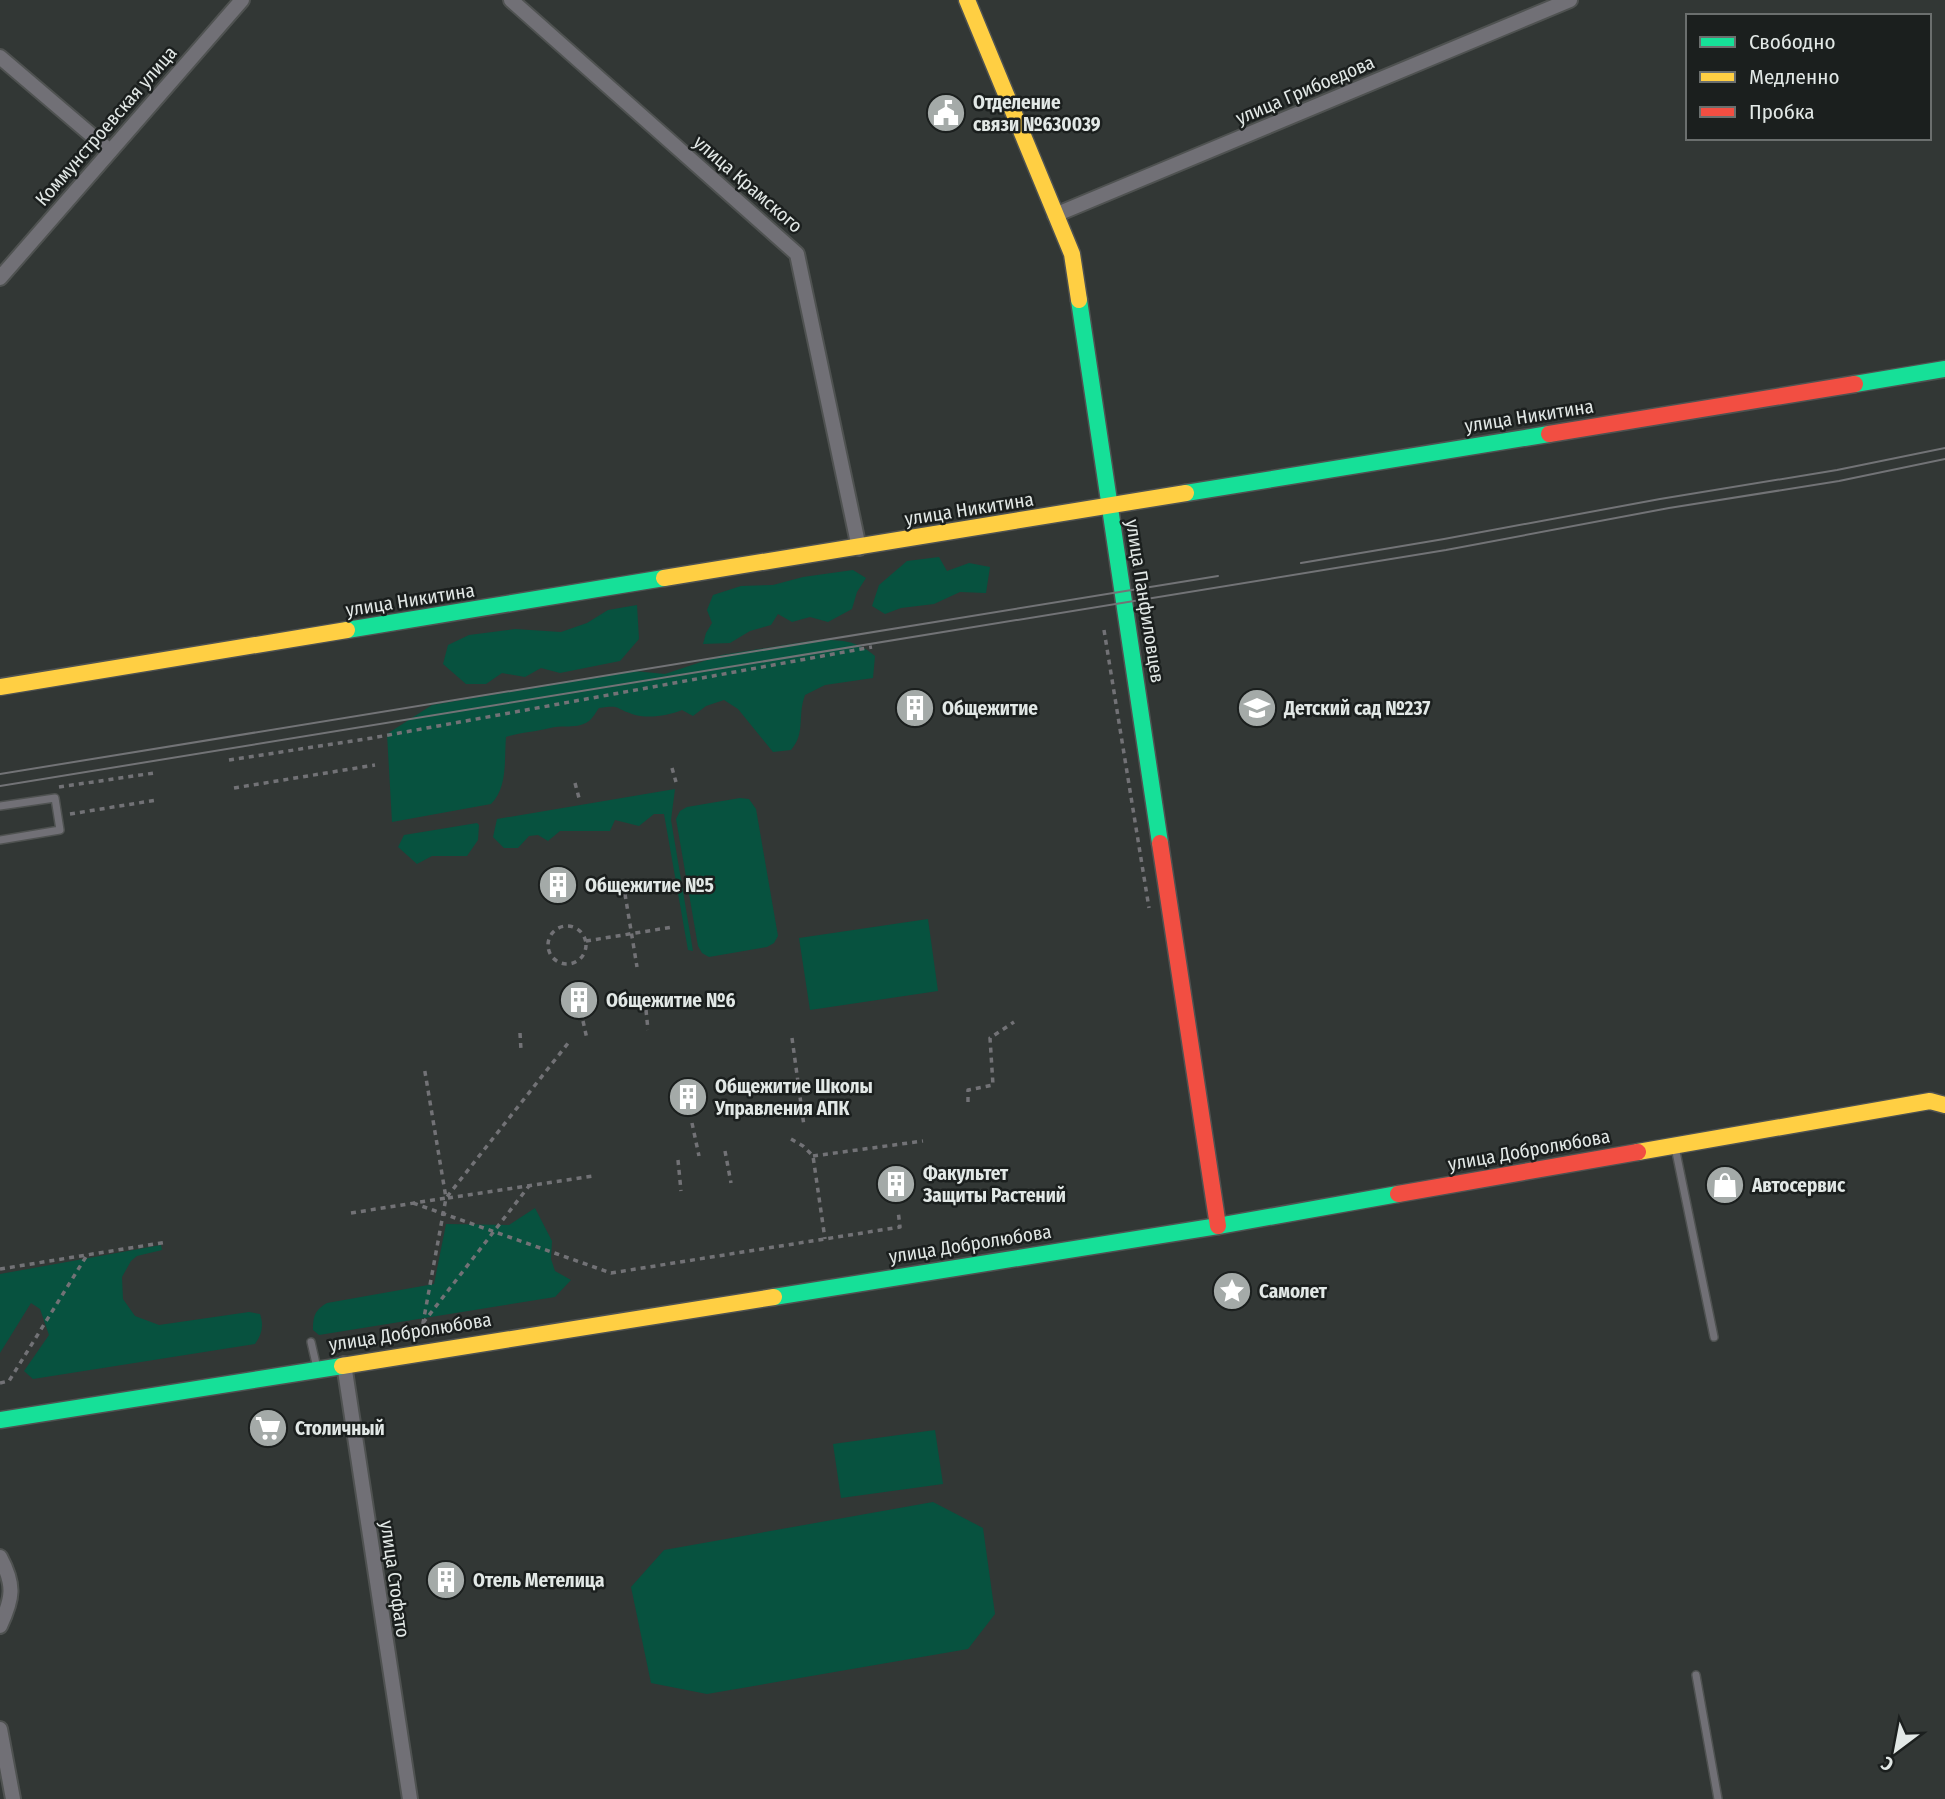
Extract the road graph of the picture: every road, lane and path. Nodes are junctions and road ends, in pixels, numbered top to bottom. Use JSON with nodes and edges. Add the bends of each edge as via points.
{"nodes":[{"id":1,"x":242,"y":0,"type":"edge"},
{"id":2,"x":511,"y":0,"type":"edge"},
{"id":3,"x":967,"y":0,"type":"edge"},
{"id":4,"x":1570,"y":0,"type":"edge"},
{"id":5,"x":0,"y":57,"type":"edge"},
{"id":6,"x":110,"y":151,"type":"junction"},
{"id":7,"x":1055,"y":215,"type":"junction"},
{"id":8,"x":0,"y":278,"type":"edge"},
{"id":9,"x":1945,"y":369,"type":"edge"},
{"id":10,"x":1109,"y":507,"type":"junction"},
{"id":11,"x":859,"y":548,"type":"junction"},
{"id":12,"x":1104,"y":630,"type":"dead end"},
{"id":13,"x":872,"y":647,"type":"dead end"},
{"id":14,"x":0,"y":687,"type":"edge"},
{"id":15,"x":229,"y":760,"type":"dead end"},
{"id":16,"x":375,"y":765,"type":"dead end"},
{"id":17,"x":672,"y":768,"type":"dead end"},
{"id":18,"x":154,"y":773,"type":"dead end"},
{"id":19,"x":676,"y":782,"type":"dead end"},
{"id":20,"x":575,"y":783,"type":"dead end"},
{"id":21,"x":51,"y":788,"type":"dead end"},
{"id":22,"x":234,"y":788,"type":"dead end"},
{"id":23,"x":579,"y":798,"type":"dead end"},
{"id":24,"x":158,"y":800,"type":"dead end"},
{"id":25,"x":0,"y":806,"type":"edge"},
{"id":26,"x":58,"y":816,"type":"junction"},
{"id":27,"x":0,"y":840,"type":"edge"},
{"id":28,"x":625,"y":894,"type":"dead end"},
{"id":29,"x":1150,"y":914,"type":"dead end"},
{"id":30,"x":673,"y":927,"type":"dead end"},
{"id":31,"x":631,"y":933,"type":"junction"},
{"id":32,"x":586,"y":941,"type":"junction"},
{"id":33,"x":637,"y":967,"type":"dead end"},
{"id":34,"x":646,"y":1010,"type":"dead end"},
{"id":35,"x":583,"y":1021,"type":"dead end"},
{"id":36,"x":1014,"y":1022,"type":"dead end"},
{"id":37,"x":648,"y":1030,"type":"dead end"},
{"id":38,"x":520,"y":1033,"type":"dead end"},
{"id":39,"x":792,"y":1038,"type":"dead end"},
{"id":40,"x":587,"y":1039,"type":"dead end"},
{"id":41,"x":569,"y":1042,"type":"dead end"},
{"id":42,"x":520,"y":1050,"type":"dead end"},
{"id":43,"x":424,"y":1066,"type":"dead end"},
{"id":44,"x":968,"y":1102,"type":"dead end"},
{"id":45,"x":1945,"y":1105,"type":"edge"},
{"id":46,"x":692,"y":1123,"type":"dead end"},
{"id":47,"x":804,"y":1126,"type":"dead end"},
{"id":48,"x":790,"y":1139,"type":"dead end"},
{"id":49,"x":923,"y":1140,"type":"dead end"},
{"id":50,"x":1675,"y":1146,"type":"junction"},
{"id":51,"x":725,"y":1151,"type":"dead end"},
{"id":52,"x":699,"y":1156,"type":"dead end"},
{"id":53,"x":813,"y":1156,"type":"junction"},
{"id":54,"x":678,"y":1160,"type":"dead end"},
{"id":55,"x":593,"y":1176,"type":"dead end"},
{"id":56,"x":732,"y":1183,"type":"dead end"},
{"id":57,"x":529,"y":1186,"type":"junction"},
{"id":58,"x":681,"y":1191,"type":"dead end"},
{"id":59,"x":446,"y":1198,"type":"junction"},
{"id":60,"x":413,"y":1203,"type":"junction"},
{"id":61,"x":898,"y":1210,"type":"dead end"},
{"id":62,"x":351,"y":1213,"type":"dead end"},
{"id":63,"x":443,"y":1215,"type":"junction"},
{"id":64,"x":1218,"y":1226,"type":"junction"},
{"id":65,"x":493,"y":1232,"type":"junction"},
{"id":66,"x":825,"y":1239,"type":"junction"},
{"id":67,"x":167,"y":1242,"type":"dead end"},
{"id":68,"x":87,"y":1255,"type":"junction"},
{"id":69,"x":0,"y":1269,"type":"edge"},
{"id":70,"x":421,"y":1325,"type":"junction"},
{"id":71,"x":1714,"y":1337,"type":"dead end"},
{"id":72,"x":310,"y":1342,"type":"dead end"},
{"id":73,"x":421,"y":1352,"type":"junction"},
{"id":74,"x":344,"y":1364,"type":"junction"},
{"id":75,"x":317,"y":1368,"type":"junction"},
{"id":76,"x":0,"y":1383,"type":"edge"},
{"id":77,"x":0,"y":1420,"type":"edge"},
{"id":78,"x":0,"y":1557,"type":"edge"},
{"id":79,"x":0,"y":1626,"type":"edge"},
{"id":80,"x":1696,"y":1675,"type":"dead end"},
{"id":81,"x":0,"y":1728,"type":"edge"},
{"id":82,"x":13,"y":1799,"type":"edge"},
{"id":83,"x":410,"y":1799,"type":"edge"},
{"id":84,"x":1718,"y":1799,"type":"edge"}],
"edges":[{"from":1,"to":6,"type":"street","name":"Коммунстроевская улица"},
{"from":2,"to":11,"type":"street","name":"улица Крамского","via":[[797,254]]},
{"from":3,"to":7,"type":"street","name":"улица Панфиловцев"},
{"from":4,"to":7,"type":"street","name":"улица Грибоедова"},
{"from":5,"to":6,"type":"street"},
{"from":6,"to":8,"type":"street","name":"Коммунстроевская улица"},
{"from":7,"to":10,"type":"street","name":"улица Панфиловцев","via":[[1072,254]]},
{"from":9,"to":10,"type":"street","name":"улица Никитина"},
{"from":10,"to":11,"type":"street","name":"улица Никитина"},
{"from":10,"to":64,"type":"street","name":"улица Панфиловцев"},
{"from":11,"to":14,"type":"street","name":"улица Никитина"},
{"from":12,"to":29,"type":"path"},
{"from":13,"to":15,"type":"path"},
{"from":16,"to":22,"type":"path"},
{"from":17,"to":19,"type":"path"},
{"from":18,"to":21,"type":"path"},
{"from":20,"to":23,"type":"path"},
{"from":24,"to":26,"type":"path"},
{"from":25,"to":26,"type":"lane","via":[[55,797]]},
{"from":26,"to":27,"type":"lane","via":[[60,831]]},
{"from":28,"to":31,"type":"path"},
{"from":30,"to":31,"type":"path"},
{"from":31,"to":32,"type":"path"},
{"from":31,"to":33,"type":"path"},
{"from":32,"to":32,"type":"path","via":[[586,952],[579,961],[565,964],[552,957],[548,945],[561,926],[577,928]]},
{"from":34,"to":37,"type":"path"},
{"from":35,"to":40,"type":"path"},
{"from":36,"to":44,"type":"path","via":[[990,1038],[993,1085],[968,1090]]},
{"from":38,"to":42,"type":"path"},
{"from":39,"to":47,"type":"path"},
{"from":41,"to":59,"type":"path"},
{"from":43,"to":59,"type":"path"},
{"from":45,"to":50,"type":"street","name":"улица Добролюбова","via":[[1930,1101]]},
{"from":46,"to":52,"type":"path"},
{"from":48,"to":53,"type":"path"},
{"from":49,"to":53,"type":"path"},
{"from":50,"to":64,"type":"street","name":"улица Добролюбова"},
{"from":50,"to":71,"type":"lane"},
{"from":51,"to":56,"type":"path"},
{"from":53,"to":66,"type":"path"},
{"from":54,"to":58,"type":"path"},
{"from":55,"to":57,"type":"path"},
{"from":57,"to":59,"type":"path"},
{"from":57,"to":65,"type":"path"},
{"from":59,"to":60,"type":"path"},
{"from":59,"to":63,"type":"path"},
{"from":60,"to":62,"type":"path"},
{"from":60,"to":63,"type":"path"},
{"from":61,"to":66,"type":"path","via":[[900,1227]]},
{"from":63,"to":65,"type":"path"},
{"from":63,"to":70,"type":"path"},
{"from":64,"to":73,"type":"street","name":"улица Добролюбова"},
{"from":65,"to":66,"type":"path","via":[[611,1273]]},
{"from":65,"to":70,"type":"path"},
{"from":67,"to":68,"type":"path"},
{"from":68,"to":69,"type":"path"},
{"from":68,"to":76,"type":"path","via":[[9,1381]]},
{"from":70,"to":73,"type":"path"},
{"from":72,"to":75,"type":"lane"},
{"from":73,"to":74,"type":"street","name":"улица Добролюбова"},
{"from":74,"to":75,"type":"street","name":"улица Добролюбова"},
{"from":74,"to":83,"type":"street","name":"улица Стофато"},
{"from":75,"to":77,"type":"street","name":"улица Добролюбова"},
{"from":78,"to":79,"type":"street","via":[[9,1575],[11,1603]]},
{"from":80,"to":84,"type":"lane"},
{"from":81,"to":82,"type":"street"}]}
